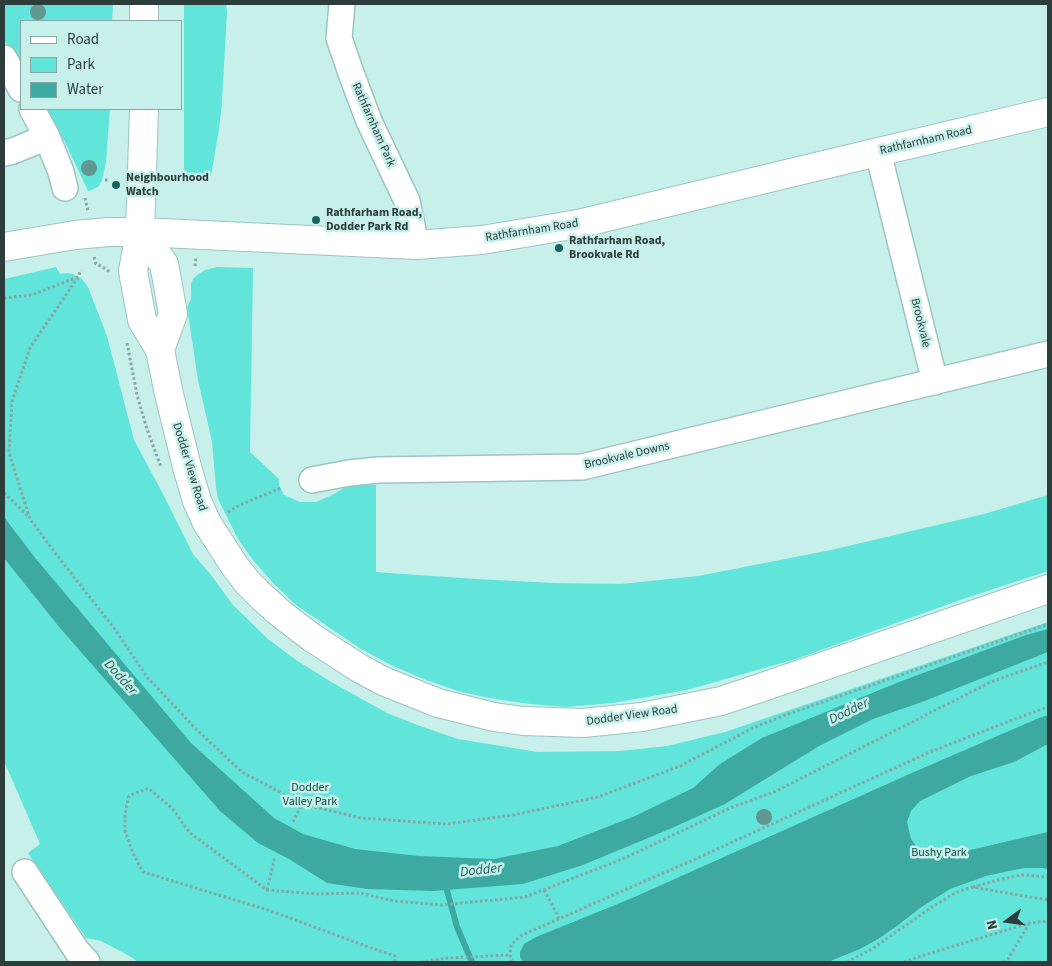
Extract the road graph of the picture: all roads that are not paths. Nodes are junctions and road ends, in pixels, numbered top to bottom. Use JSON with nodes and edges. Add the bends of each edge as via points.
{"nodes":[{"id":1,"x":144,"y":4,"type":"edge"},
{"id":2,"x":342,"y":4,"type":"edge"},
{"id":3,"x":144,"y":20,"type":"edge"},
{"id":4,"x":4,"y":58,"type":"edge"},
{"id":5,"x":20,"y":87,"type":"edge"},
{"id":6,"x":33,"y":110,"type":"edge"},
{"id":7,"x":144,"y":110,"type":"edge"},
{"id":8,"x":1048,"y":112,"type":"edge"},
{"id":9,"x":48,"y":137,"type":"junction"},
{"id":10,"x":878,"y":152,"type":"junction"},
{"id":11,"x":4,"y":153,"type":"edge"},
{"id":12,"x":65,"y":188,"type":"dead end"},
{"id":13,"x":140,"y":232,"type":"junction"},
{"id":14,"x":416,"y":245,"type":"junction"},
{"id":15,"x":4,"y":247,"type":"edge"},
{"id":16,"x":1048,"y":354,"type":"edge"},
{"id":17,"x":935,"y":382,"type":"junction"},
{"id":18,"x":312,"y":480,"type":"dead end"},
{"id":19,"x":1048,"y":589,"type":"edge"},
{"id":20,"x":26,"y":872,"type":"dead end"},
{"id":21,"x":87,"y":962,"type":"edge"},
{"id":22,"x":102,"y":962,"type":"edge"},
{"id":23,"x":107,"y":962,"type":"edge"}],
"edges":[{"from":1,"to":3,"type":"main road"},
{"from":2,"to":14,"type":"street","name":"Rathfarnham Park","via":[[339,38],[369,121],[407,201]]},
{"from":4,"to":5,"type":"street"},
{"from":6,"to":9,"type":"street"},
{"from":7,"to":13,"type":"main road"},
{"from":8,"to":10,"type":"main road","name":"Rathfarnham Road"},
{"from":9,"to":11,"type":"street"},
{"from":9,"to":12,"type":"street"},
{"from":10,"to":14,"type":"main road","name":"Rathfarnham Road","via":[[578,224],[482,240]]},
{"from":10,"to":17,"type":"street","name":"Brookvale"},
{"from":13,"to":14,"type":"main road","name":"Rathfarnham Road"},
{"from":13,"to":15,"type":"main road","name":"Rathfarnham Road","via":[[91,233]]},
{"from":13,"to":19,"type":"main road","name":"Dodder View Road","via":[[164,264],[172,314],[160,350],[197,501],[220,545],[247,582],[312,637],[383,681],[438,703],[494,717],[583,723],[682,710],[721,701]]},
{"from":16,"to":17,"type":"street"},
{"from":17,"to":18,"type":"street","name":"Brookvale Downs","via":[[582,467],[378,470]]},
{"from":20,"to":21,"type":"street"},
{"from":22,"to":23,"type":"street"}]}
